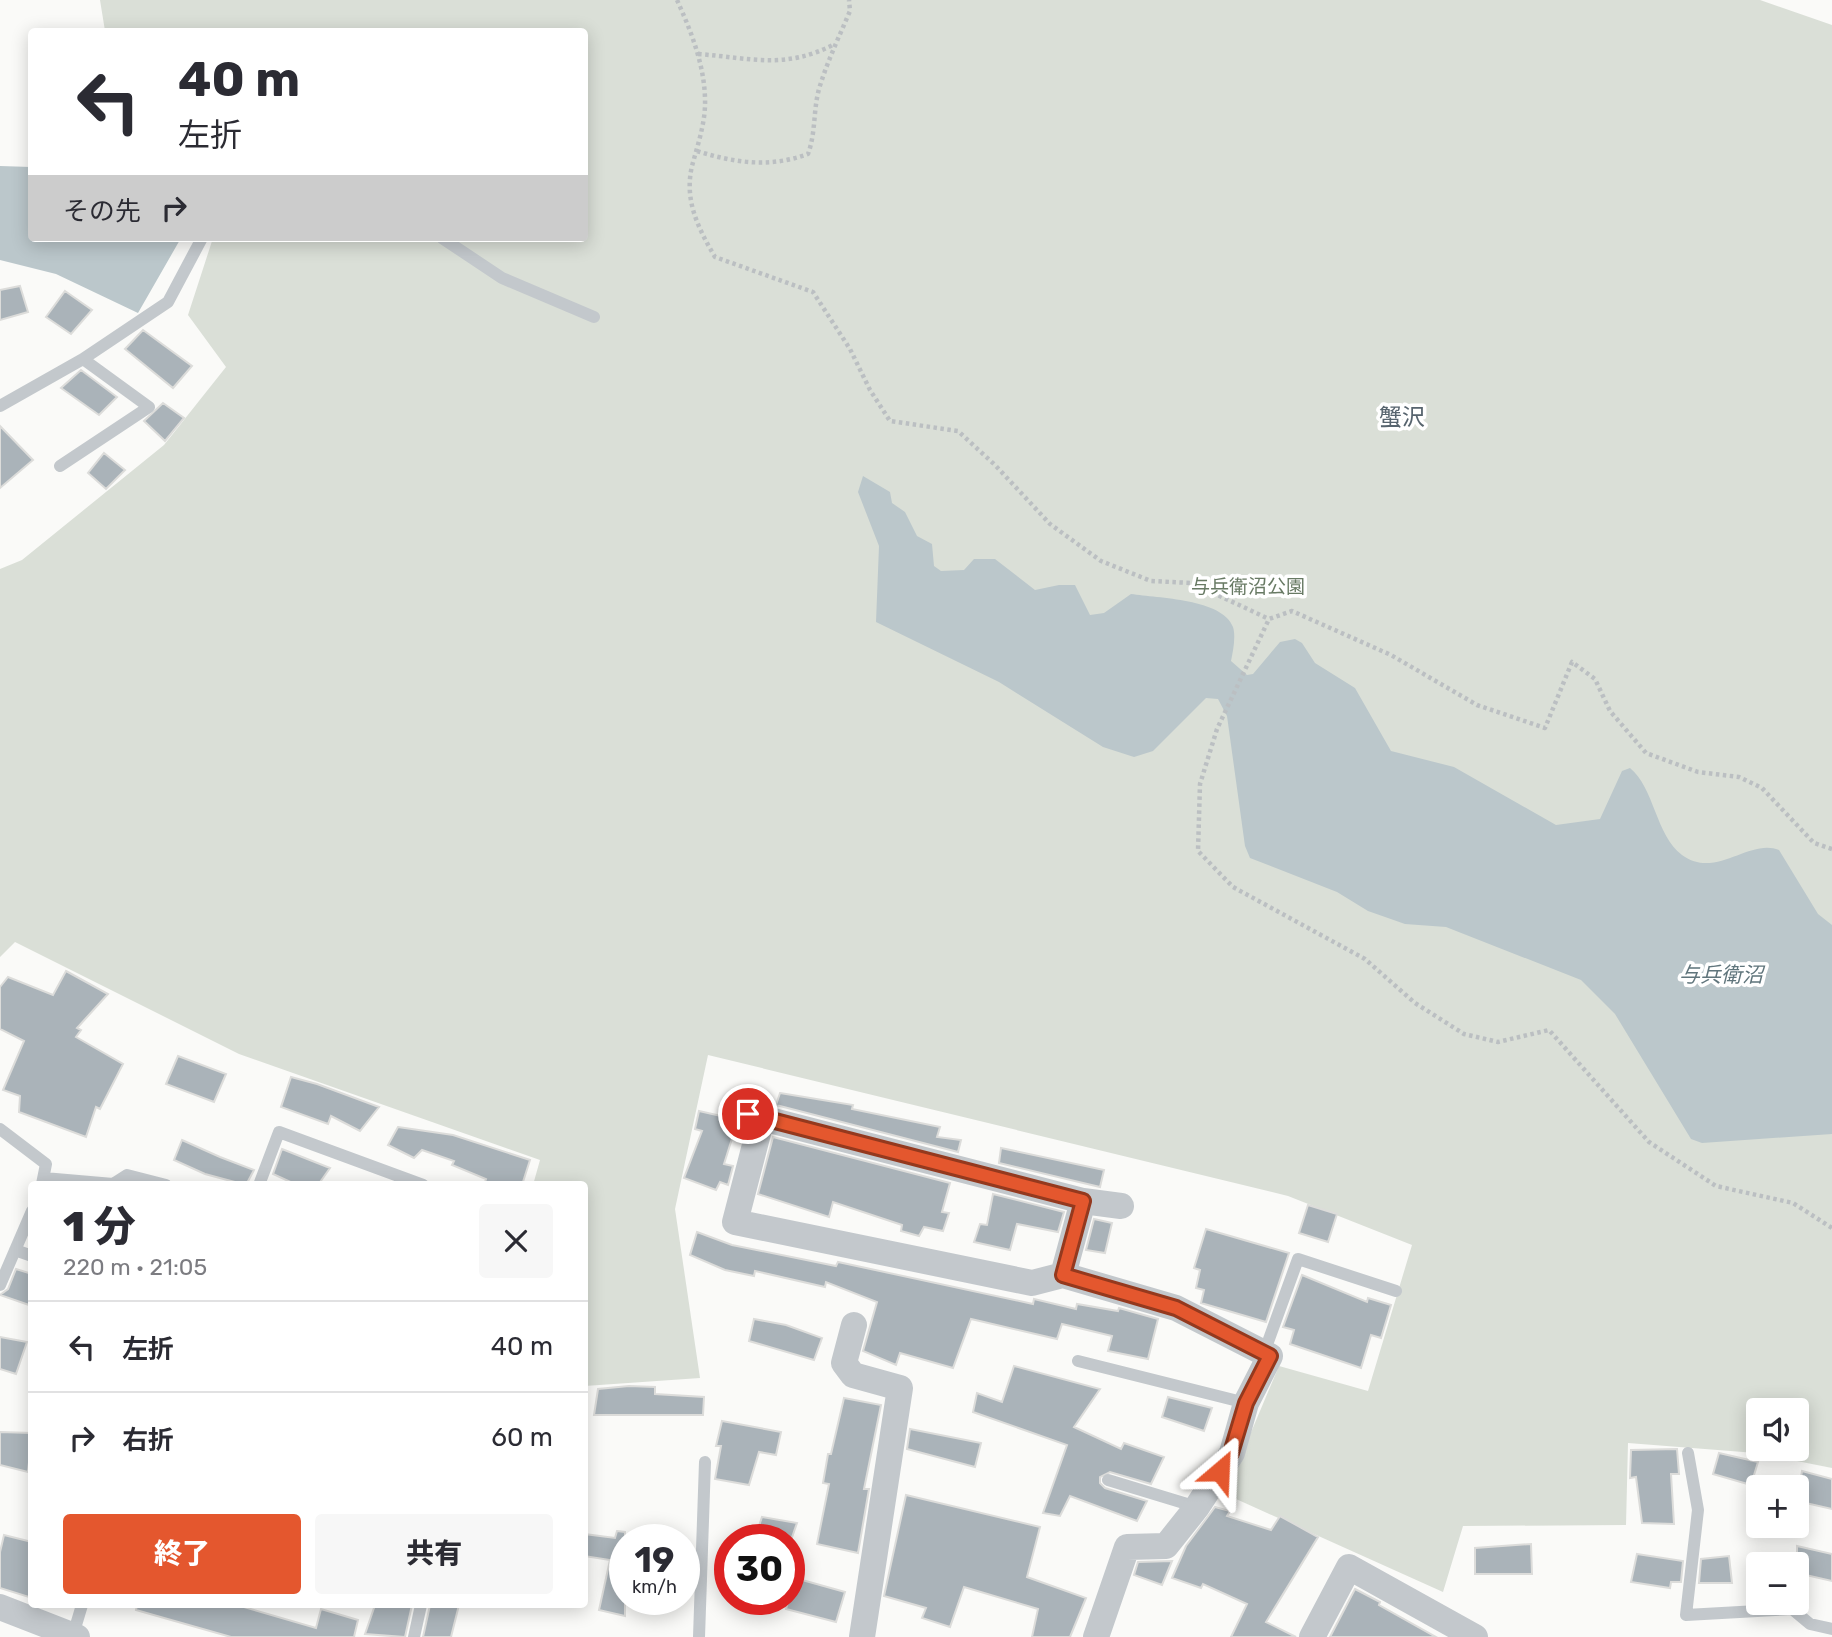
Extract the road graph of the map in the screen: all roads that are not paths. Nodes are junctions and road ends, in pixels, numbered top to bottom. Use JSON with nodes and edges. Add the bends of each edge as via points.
{"nodes":[{"id":1,"x":200,"y":242,"type":"edge"},
{"id":2,"x":448,"y":242,"type":"edge"},
{"id":3,"x":594,"y":317,"type":"dead end"},
{"id":4,"x":83,"y":359,"type":"junction"},
{"id":5,"x":0,"y":406,"type":"edge"},
{"id":6,"x":60,"y":466,"type":"dead end"},
{"id":7,"x":734,"y":1109,"type":"dead end"},
{"id":8,"x":762,"y":1118,"type":"junction"},
{"id":9,"x":0,"y":1129,"type":"edge"},
{"id":10,"x":43,"y":1181,"type":"edge"},
{"id":11,"x":118,"y":1181,"type":"edge"},
{"id":12,"x":150,"y":1181,"type":"edge"},
{"id":13,"x":261,"y":1181,"type":"edge"},
{"id":14,"x":413,"y":1181,"type":"edge"},
{"id":15,"x":1083,"y":1201,"type":"junction"},
{"id":16,"x":1121,"y":1206,"type":"dead end"},
{"id":17,"x":28,"y":1220,"type":"edge"},
{"id":18,"x":15,"y":1250,"type":"junction"},
{"id":19,"x":28,"y":1255,"type":"edge"},
{"id":20,"x":1063,"y":1275,"type":"junction"},
{"id":21,"x":0,"y":1285,"type":"edge"},
{"id":22,"x":1396,"y":1291,"type":"dead end"},
{"id":23,"x":854,"y":1325,"type":"dead end"},
{"id":24,"x":1264,"y":1354,"type":"junction"},
{"id":25,"x":1078,"y":1361,"type":"dead end"},
{"id":26,"x":1246,"y":1403,"type":"junction"},
{"id":27,"x":1688,"y":1453,"type":"dead end"},
{"id":28,"x":705,"y":1462,"type":"dead end"},
{"id":29,"x":1108,"y":1480,"type":"dead end"},
{"id":30,"x":1197,"y":1507,"type":"junction"},
{"id":31,"x":0,"y":1607,"type":"edge"},
{"id":32,"x":81,"y":1608,"type":"edge"},
{"id":33,"x":420,"y":1608,"type":"edge"},
{"id":34,"x":1832,"y":1629,"type":"edge"},
{"id":35,"x":75,"y":1636,"type":"edge"},
{"id":36,"x":414,"y":1637,"type":"edge"},
{"id":37,"x":699,"y":1637,"type":"edge"},
{"id":38,"x":862,"y":1637,"type":"edge"},
{"id":39,"x":1096,"y":1637,"type":"edge"},
{"id":40,"x":1312,"y":1637,"type":"edge"},
{"id":41,"x":1475,"y":1637,"type":"edge"}],
"edges":[{"from":1,"to":4,"type":"lane","via":[[168,302]]},
{"from":2,"to":3,"type":"lane","via":[[502,278]]},
{"from":4,"to":5,"type":"lane"},
{"from":4,"to":6,"type":"lane","via":[[149,407]]},
{"from":7,"to":8,"type":"street"},
{"from":8,"to":15,"type":"street"},
{"from":8,"to":20,"type":"street","via":[[735,1222],[1032,1283]]},
{"from":9,"to":10,"type":"lane","via":[[46,1164]]},
{"from":11,"to":12,"type":"lane","via":[[127,1175]]},
{"from":13,"to":14,"type":"lane","via":[[279,1132]]},
{"from":15,"to":16,"type":"street"},
{"from":15,"to":20,"type":"street"},
{"from":17,"to":18,"type":"lane"},
{"from":18,"to":19,"type":"lane"},
{"from":18,"to":21,"type":"lane"},
{"from":20,"to":24,"type":"street","via":[[1176,1308]]},
{"from":22,"to":24,"type":"lane","via":[[1298,1259]]},
{"from":23,"to":38,"type":"street","via":[[844,1363],[853,1375],[900,1388]]},
{"from":24,"to":26,"type":"street","via":[[1270,1356]]},
{"from":25,"to":26,"type":"lane"},
{"from":26,"to":30,"type":"street","via":[[1231,1453]]},
{"from":27,"to":34,"type":"lane","via":[[1698,1510],[1686,1615],[1792,1609],[1810,1624]]},
{"from":28,"to":37,"type":"lane"},
{"from":29,"to":30,"type":"lane"},
{"from":30,"to":39,"type":"street","via":[[1166,1546],[1127,1547]]},
{"from":31,"to":35,"type":"street"},
{"from":32,"to":35,"type":"lane"},
{"from":33,"to":36,"type":"lane"},
{"from":40,"to":41,"type":"street","via":[[1349,1567]]}]}
